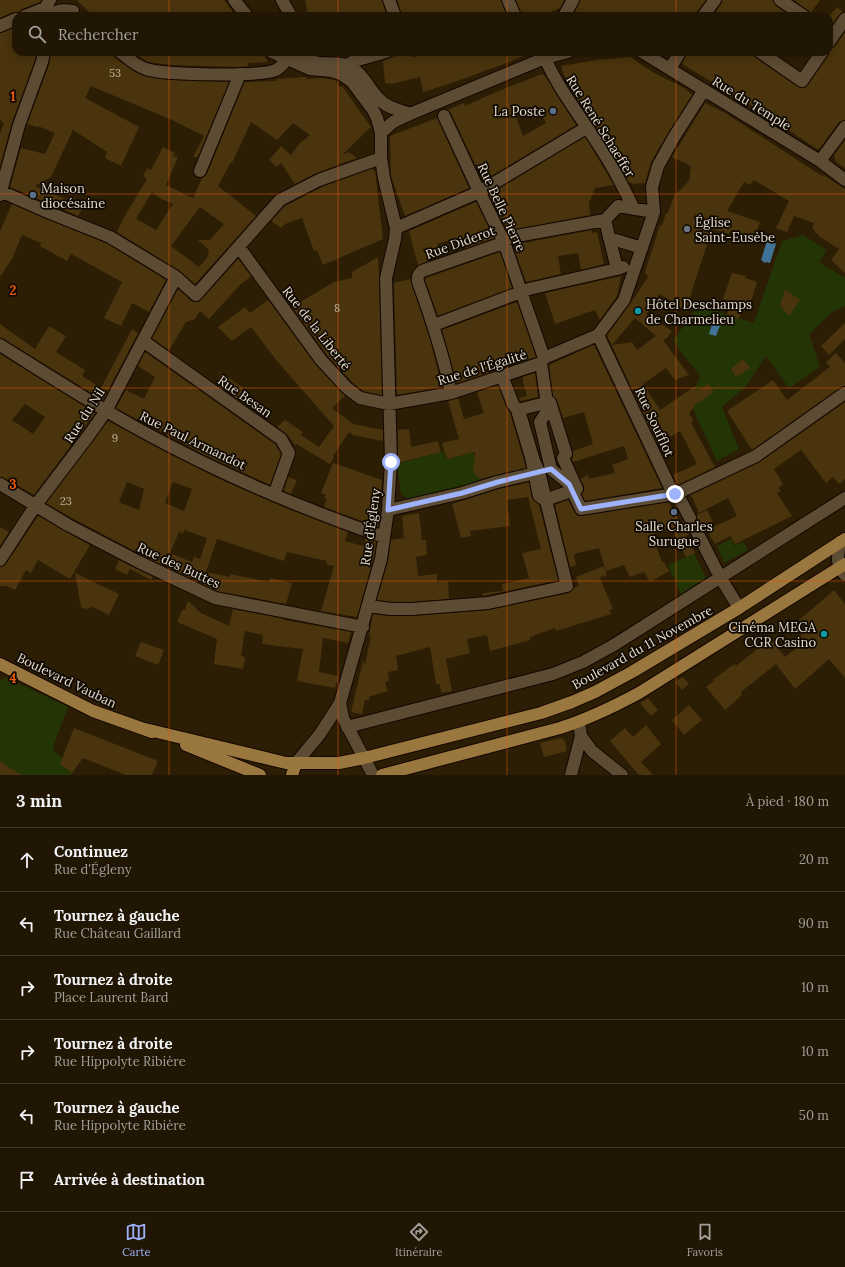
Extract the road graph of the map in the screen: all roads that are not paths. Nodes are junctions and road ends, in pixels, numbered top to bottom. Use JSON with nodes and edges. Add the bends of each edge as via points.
{"nodes":[{"id":1,"x":50,"y":0,"type":"edge"},
{"id":2,"x":63,"y":0,"type":"edge"},
{"id":3,"x":234,"y":0,"type":"edge"},
{"id":4,"x":282,"y":0,"type":"edge"},
{"id":5,"x":388,"y":0,"type":"edge"},
{"id":6,"x":508,"y":0,"type":"edge"},
{"id":7,"x":572,"y":0,"type":"edge"},
{"id":8,"x":715,"y":0,"type":"edge"},
{"id":9,"x":780,"y":0,"type":"edge"},
{"id":10,"x":35,"y":12,"type":"edge"},
{"id":11,"x":55,"y":12,"type":"edge"},
{"id":12,"x":70,"y":12,"type":"edge"},
{"id":13,"x":74,"y":12,"type":"edge"},
{"id":14,"x":244,"y":12,"type":"edge"},
{"id":15,"x":289,"y":12,"type":"edge"},
{"id":16,"x":393,"y":12,"type":"edge"},
{"id":17,"x":513,"y":12,"type":"edge"},
{"id":18,"x":566,"y":12,"type":"edge"},
{"id":19,"x":706,"y":12,"type":"edge"},
{"id":20,"x":798,"y":12,"type":"edge"},
{"id":21,"x":845,"y":20,"type":"edge"},
{"id":22,"x":12,"y":21,"type":"edge"},
{"id":23,"x":0,"y":26,"type":"edge"},
{"id":24,"x":833,"y":36,"type":"edge"},
{"id":25,"x":43,"y":56,"type":"edge"},
{"id":26,"x":125,"y":56,"type":"edge"},
{"id":27,"x":290,"y":56,"type":"edge"},
{"id":28,"x":304,"y":56,"type":"edge"},
{"id":29,"x":372,"y":56,"type":"edge"},
{"id":30,"x":544,"y":56,"type":"edge"},
{"id":31,"x":546,"y":56,"type":"edge"},
{"id":32,"x":649,"y":56,"type":"edge"},
{"id":33,"x":678,"y":56,"type":"edge"},
{"id":34,"x":766,"y":56,"type":"edge"},
{"id":35,"x":819,"y":56,"type":"edge"},
{"id":36,"x":347,"y":65,"type":"junction"},
{"id":37,"x":670,"y":69,"type":"junction"},
{"id":38,"x":240,"y":74,"type":"junction"},
{"id":39,"x":704,"y":90,"type":"junction"},
{"id":40,"x":410,"y":114,"type":"junction"},
{"id":41,"x":444,"y":116,"type":"dead end"},
{"id":42,"x":845,"y":126,"type":"edge"},
{"id":43,"x":586,"y":128,"type":"junction"},
{"id":44,"x":381,"y":133,"type":"junction"},
{"id":45,"x":381,"y":158,"type":"junction"},
{"id":46,"x":820,"y":161,"type":"junction"},
{"id":47,"x":200,"y":171,"type":"dead end"},
{"id":48,"x":845,"y":180,"type":"edge"},
{"id":49,"x":479,"y":192,"type":"junction"},
{"id":50,"x":0,"y":193,"type":"edge"},
{"id":51,"x":634,"y":209,"type":"junction"},
{"id":52,"x":654,"y":212,"type":"junction"},
{"id":53,"x":605,"y":220,"type":"junction"},
{"id":54,"x":396,"y":228,"type":"junction"},
{"id":55,"x":609,"y":238,"type":"junction"},
{"id":56,"x":504,"y":242,"type":"junction"},
{"id":57,"x":239,"y":247,"type":"junction"},
{"id":58,"x":642,"y":248,"type":"junction"},
{"id":59,"x":616,"y":269,"type":"junction"},
{"id":60,"x":634,"y":271,"type":"junction"},
{"id":61,"x":176,"y":277,"type":"junction"},
{"id":62,"x":522,"y":292,"type":"junction"},
{"id":63,"x":434,"y":325,"type":"junction"},
{"id":64,"x":598,"y":335,"type":"junction"},
{"id":65,"x":143,"y":340,"type":"junction"},
{"id":66,"x":0,"y":345,"type":"edge"},
{"id":67,"x":542,"y":361,"type":"junction"},
{"id":68,"x":502,"y":376,"type":"junction"},
{"id":69,"x":451,"y":393,"type":"junction"},
{"id":70,"x":845,"y":393,"type":"edge"},
{"id":71,"x":389,"y":404,"type":"junction"},
{"id":72,"x":548,"y":406,"type":"junction"},
{"id":73,"x":517,"y":410,"type":"junction"},
{"id":74,"x":106,"y":411,"type":"junction"},
{"id":75,"x":551,"y":469,"type":"junction"},
{"id":76,"x":536,"y":473,"type":"junction"},
{"id":77,"x":0,"y":484,"type":"edge"},
{"id":78,"x":571,"y":488,"type":"junction"},
{"id":79,"x":675,"y":494,"type":"junction"},
{"id":80,"x":274,"y":495,"type":"junction"},
{"id":81,"x":845,"y":498,"type":"edge"},
{"id":82,"x":545,"y":500,"type":"junction"},
{"id":83,"x":35,"y":506,"type":"junction"},
{"id":84,"x":388,"y":510,"type":"junction"},
{"id":85,"x":690,"y":518,"type":"dead end"},
{"id":86,"x":696,"y":530,"type":"dead end"},
{"id":87,"x":384,"y":537,"type":"junction"},
{"id":88,"x":842,"y":541,"type":"edge"},
{"id":89,"x":0,"y":560,"type":"edge"},
{"id":90,"x":843,"y":569,"type":"edge"},
{"id":91,"x":720,"y":577,"type":"junction"},
{"id":92,"x":368,"y":606,"type":"junction"},
{"id":93,"x":739,"y":608,"type":"junction"},
{"id":94,"x":749,"y":624,"type":"junction"},
{"id":95,"x":363,"y":627,"type":"junction"},
{"id":96,"x":0,"y":664,"type":"edge"},
{"id":97,"x":340,"y":703,"type":"junction"},
{"id":98,"x":579,"y":722,"type":"junction"},
{"id":99,"x":348,"y":727,"type":"junction"},
{"id":100,"x":145,"y":730,"type":"junction"},
{"id":101,"x":581,"y":736,"type":"junction"},
{"id":102,"x":364,"y":758,"type":"junction"},
{"id":103,"x":271,"y":760,"type":"joint"},
{"id":104,"x":296,"y":762,"type":"junction"},
{"id":105,"x":260,"y":775,"type":"edge"},
{"id":106,"x":292,"y":775,"type":"edge"},
{"id":107,"x":373,"y":775,"type":"edge"},
{"id":108,"x":382,"y":775,"type":"edge"},
{"id":109,"x":571,"y":775,"type":"edge"},
{"id":110,"x":622,"y":775,"type":"edge"}],
"edges":[{"from":1,"to":10,"type":"street","via":[[45,8]]},
{"from":2,"to":13,"type":"street"},
{"from":3,"to":14,"type":"street"},
{"from":4,"to":15,"type":"street"},
{"from":5,"to":16,"type":"street"},
{"from":6,"to":17,"type":"street"},
{"from":7,"to":18,"type":"street"},
{"from":8,"to":19,"type":"street"},
{"from":9,"to":20,"type":"street"},
{"from":11,"to":12,"type":"street"},
{"from":21,"to":24,"type":"street"},
{"from":22,"to":23,"type":"street"},
{"from":25,"to":50,"type":"street","via":[[19,124]]},
{"from":26,"to":38,"type":"street","via":[[145,69],[157,72]]},
{"from":27,"to":38,"type":"street","via":[[282,66],[270,72]]},
{"from":27,"to":44,"type":"street","via":[[310,69],[331,71],[347,77],[373,110]]},
{"from":28,"to":36,"type":"street","via":[[313,62]]},
{"from":29,"to":36,"type":"street"},
{"from":30,"to":40,"type":"street"},
{"from":31,"to":43,"type":"street","name":"Rue René Schaeffer","via":[[550,70]]},
{"from":32,"to":37,"type":"street","name":"Rue du Temple"},
{"from":33,"to":37,"type":"street"},
{"from":34,"to":35,"type":"street","via":[[802,81]]},
{"from":36,"to":40,"type":"street","via":[[361,76],[385,105]]},
{"from":37,"to":39,"type":"street","name":"Rue du Temple"},
{"from":38,"to":47,"type":"street"},
{"from":39,"to":46,"type":"street","name":"Rue du Temple"},
{"from":39,"to":52,"type":"street","via":[[658,166],[652,187]]},
{"from":40,"to":44,"type":"street","via":[[393,122]]},
{"from":41,"to":49,"type":"street","name":"Rue Belle Pierre"},
{"from":42,"to":46,"type":"street"},
{"from":43,"to":49,"type":"street"},
{"from":43,"to":51,"type":"street","name":"Rue René Schaeffer","via":[[605,155]]},
{"from":44,"to":45,"type":"street"},
{"from":45,"to":54,"type":"street"},
{"from":45,"to":57,"type":"street","via":[[319,180],[280,200]]},
{"from":46,"to":48,"type":"street","name":"Rue du Temple"},
{"from":49,"to":54,"type":"street"},
{"from":49,"to":56,"type":"street","name":"Rue Belle Pierre"},
{"from":50,"to":61,"type":"street","via":[[110,236]]},
{"from":51,"to":52,"type":"street"},
{"from":51,"to":53,"type":"street","via":[[618,206]]},
{"from":52,"to":58,"type":"street"},
{"from":53,"to":55,"type":"street"},
{"from":53,"to":56,"type":"street","name":"Rue Diderot","via":[[511,237]]},
{"from":54,"to":71,"type":"street","name":"Rue d'Égleny","via":[[387,275]]},
{"from":55,"to":58,"type":"street"},
{"from":55,"to":59,"type":"street"},
{"from":56,"to":62,"type":"street","name":"Rue Belle Pierre"},
{"from":56,"to":63,"type":"street","name":"Rue Diderot","via":[[419,273],[418,282]]},
{"from":57,"to":61,"type":"street","via":[[196,295]]},
{"from":57,"to":71,"type":"street","name":"Rue de la Liberté","via":[[320,360],[346,388],[360,398]]},
{"from":58,"to":60,"type":"street"},
{"from":59,"to":60,"type":"street","via":[[624,267]]},
{"from":59,"to":62,"type":"street"},
{"from":60,"to":64,"type":"street","via":[[624,300]]},
{"from":61,"to":65,"type":"street","name":"Rue du Nil"},
{"from":62,"to":63,"type":"street"},
{"from":62,"to":67,"type":"street","name":"Rue Belle Pierre"},
{"from":63,"to":69,"type":"street"},
{"from":64,"to":67,"type":"street","name":"Rue de l'Égalité"},
{"from":64,"to":79,"type":"street","name":"Rue Soufflot"},
{"from":65,"to":74,"type":"street","name":"Rue du Nil"},
{"from":65,"to":80,"type":"street","name":"Rue Besan","via":[[281,439],[290,453]]},
{"from":66,"to":74,"type":"street","name":"Rue Paul Armandot"},
{"from":67,"to":68,"type":"street","name":"Rue de l'Égalité"},
{"from":67,"to":72,"type":"street","name":"Rue Belle Pierre"},
{"from":68,"to":69,"type":"street","name":"Rue de l'Égalité"},
{"from":68,"to":73,"type":"street"},
{"from":69,"to":71,"type":"street","name":"Rue de l'Égalité"},
{"from":70,"to":79,"type":"street","via":[[756,456]]},
{"from":71,"to":84,"type":"street","name":"Rue d'Égleny","via":[[391,462]]},
{"from":72,"to":73,"type":"street"},
{"from":72,"to":75,"type":"street","via":[[540,422]]},
{"from":72,"to":78,"type":"street","via":[[550,402],[566,454],[563,458],[577,489]]},
{"from":73,"to":76,"type":"street"},
{"from":74,"to":80,"type":"street","name":"Rue Paul Armandot","via":[[206,464]]},
{"from":74,"to":83,"type":"street","name":"Rue du Nil"},
{"from":75,"to":76,"type":"street"},
{"from":75,"to":78,"type":"street"},
{"from":76,"to":82,"type":"street"},
{"from":76,"to":84,"type":"street"},
{"from":77,"to":83,"type":"street","name":"Rue des Buttes"},
{"from":78,"to":79,"type":"street","via":[[581,509]]},
{"from":78,"to":82,"type":"street"},
{"from":79,"to":85,"type":"street","name":"Rue Soufflot"},
{"from":80,"to":87,"type":"street","name":"Rue Paul Armandot","via":[[326,517]]},
{"from":81,"to":91,"type":"street","name":"Boulevard du 11 Novembre"},
{"from":82,"to":92,"type":"street","via":[[567,586],[488,603],[412,609]]},
{"from":83,"to":89,"type":"street","name":"Rue du Nil"},
{"from":83,"to":95,"type":"street","name":"Rue des Buttes","via":[[132,559],[215,598]]},
{"from":84,"to":87,"type":"street","name":"Rue d'Égleny"},
{"from":86,"to":91,"type":"street"},
{"from":87,"to":92,"type":"street","name":"Rue d'Égleny"},
{"from":88,"to":90,"type":"street","via":[[838,562]]},
{"from":88,"to":93,"type":"main road","name":"Boulevard du 11 Novembre"},
{"from":90,"to":94,"type":"main road"},
{"from":91,"to":93,"type":"street"},
{"from":91,"to":99,"type":"street","name":"Boulevard du 11 Novembre","via":[[583,662],[553,674]]},
{"from":92,"to":95,"type":"street","name":"Rue d'Égleny"},
{"from":93,"to":94,"type":"main road"},
{"from":93,"to":102,"type":"main road","name":"Boulevard du 11 Novembre","via":[[632,672],[572,702],[541,713]]},
{"from":94,"to":98,"type":"main road","via":[[639,693]]},
{"from":95,"to":97,"type":"street","name":"Rue d'Égleny"},
{"from":96,"to":100,"type":"main road","name":"Boulevard Vauban","via":[[93,711]]},
{"from":97,"to":99,"type":"street"},
{"from":97,"to":104,"type":"street","name":"Rue d'Égleny","via":[[320,734]]},
{"from":98,"to":101,"type":"street"},
{"from":98,"to":108,"type":"main road"},
{"from":99,"to":102,"type":"street"},
{"from":100,"to":103,"type":"main road","name":"Boulevard Vauban"},
{"from":100,"to":105,"type":"main road","name":"Boulevard Vauban"},
{"from":101,"to":109,"type":"street"},
{"from":101,"to":110,"type":"street","via":[[592,751]]},
{"from":102,"to":104,"type":"main road","name":"Boulevard du 11 Novembre","via":[[339,763]]},
{"from":102,"to":107,"type":"street"},
{"from":103,"to":104,"type":"main road","name":"Boulevard du 11 Novembre"},
{"from":104,"to":106,"type":"main road"}]}
